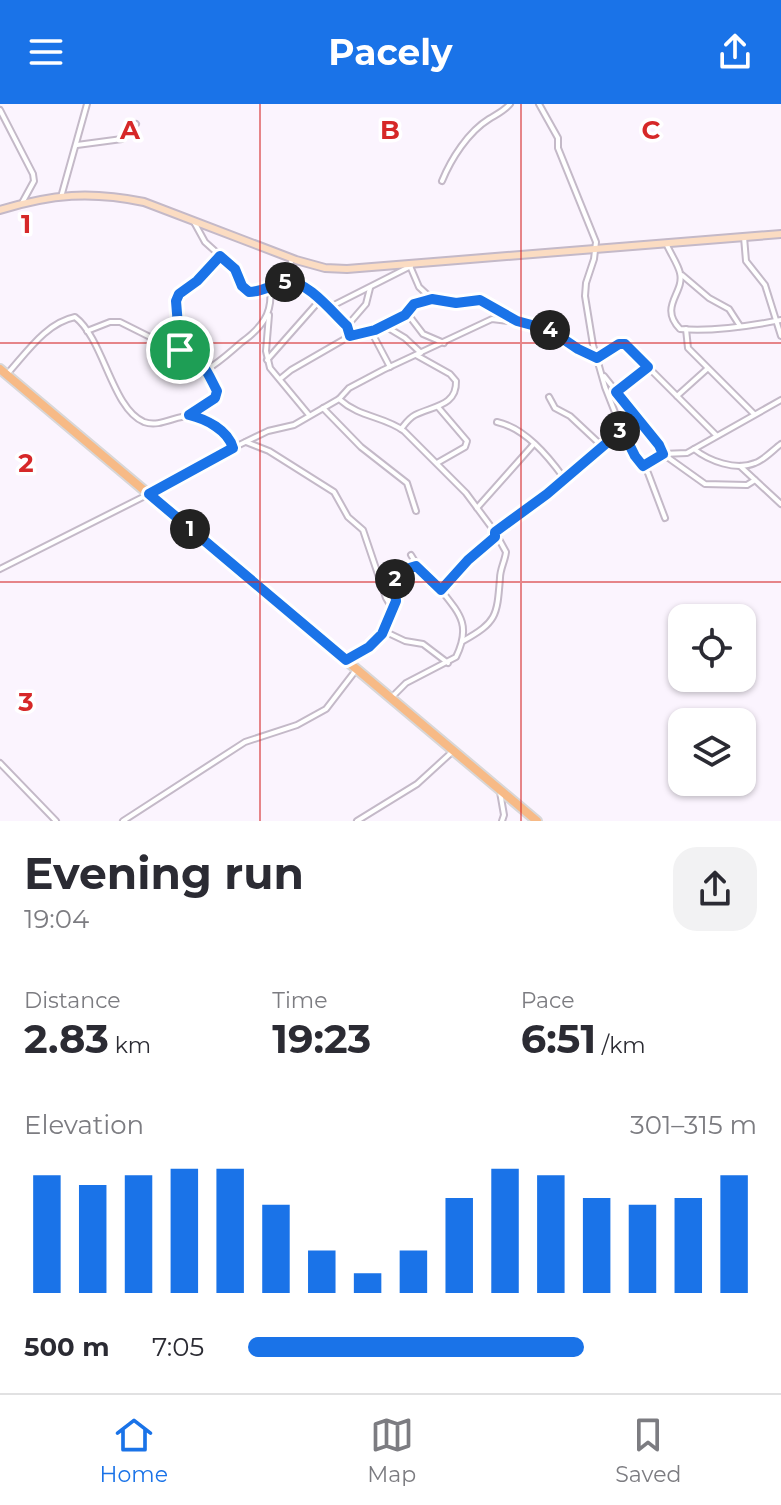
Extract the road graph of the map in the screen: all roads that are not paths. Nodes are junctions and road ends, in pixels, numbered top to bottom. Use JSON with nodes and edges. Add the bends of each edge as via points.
{"nodes":[{"id":1,"x":87,"y":104,"type":"edge"},
{"id":2,"x":510,"y":104,"type":"edge"},
{"id":3,"x":539,"y":104,"type":"edge"},
{"id":4,"x":0,"y":110,"type":"edge"},
{"id":5,"x":136,"y":124,"type":"dead end"},
{"id":6,"x":77,"y":145,"type":"junction"},
{"id":7,"x":442,"y":181,"type":"dead end"},
{"id":8,"x":61,"y":197,"type":"junction"},
{"id":9,"x":22,"y":203,"type":"junction"},
{"id":10,"x":0,"y":210,"type":"edge"},
{"id":11,"x":193,"y":221,"type":"junction"},
{"id":12,"x":781,"y":234,"type":"edge"},
{"id":13,"x":744,"y":237,"type":"junction"},
{"id":14,"x":666,"y":243,"type":"junction"},
{"id":15,"x":596,"y":249,"type":"junction"},
{"id":16,"x":220,"y":256,"type":"junction"},
{"id":17,"x":292,"y":258,"type":"junction"},
{"id":18,"x":412,"y":265,"type":"junction"},
{"id":19,"x":680,"y":273,"type":"junction"},
{"id":20,"x":284,"y":282,"type":"junction"},
{"id":21,"x":370,"y":288,"type":"junction"},
{"id":22,"x":270,"y":289,"type":"junction"},
{"id":23,"x":432,"y":299,"type":"junction"},
{"id":24,"x":320,"y":300,"type":"junction"},
{"id":25,"x":328,"y":308,"type":"junction"},
{"id":26,"x":269,"y":312,"type":"junction"},
{"id":27,"x":407,"y":313,"type":"junction"},
{"id":28,"x":778,"y":320,"type":"edge"},
{"id":29,"x":517,"y":321,"type":"junction"},
{"id":30,"x":347,"y":326,"type":"junction"},
{"id":31,"x":385,"y":326,"type":"junction"},
{"id":32,"x":740,"y":326,"type":"junction"},
{"id":33,"x":686,"y":329,"type":"junction"},
{"id":34,"x":87,"y":331,"type":"junction"},
{"id":35,"x":371,"y":331,"type":"junction"},
{"id":36,"x":350,"y":336,"type":"junction"},
{"id":37,"x":781,"y":336,"type":"edge"},
{"id":38,"x":444,"y":344,"type":"junction"},
{"id":39,"x":180,"y":350,"type":"junction"},
{"id":40,"x":418,"y":354,"type":"junction"},
{"id":41,"x":597,"y":358,"type":"junction"},
{"id":42,"x":267,"y":360,"type":"junction"},
{"id":43,"x":390,"y":367,"type":"junction"},
{"id":44,"x":648,"y":367,"type":"junction"},
{"id":45,"x":707,"y":369,"type":"junction"},
{"id":46,"x":206,"y":370,"type":"junction"},
{"id":47,"x":3,"y":372,"type":"edge"},
{"id":48,"x":602,"y":374,"type":"junction"},
{"id":49,"x":280,"y":379,"type":"junction"},
{"id":50,"x":616,"y":392,"type":"junction"},
{"id":51,"x":677,"y":396,"type":"junction"},
{"id":52,"x":549,"y":397,"type":"dead end"},
{"id":53,"x":339,"y":399,"type":"junction"},
{"id":54,"x":781,"y":400,"type":"edge"},
{"id":55,"x":438,"y":407,"type":"junction"},
{"id":56,"x":323,"y":408,"type":"junction"},
{"id":57,"x":754,"y":414,"type":"junction"},
{"id":58,"x":189,"y":415,"type":"junction"},
{"id":59,"x":310,"y":415,"type":"junction"},
{"id":60,"x":497,"y":422,"type":"dead end"},
{"id":61,"x":401,"y":429,"type":"junction"},
{"id":62,"x":622,"y":430,"type":"junction"},
{"id":63,"x":716,"y":435,"type":"junction"},
{"id":64,"x":246,"y":442,"type":"junction"},
{"id":65,"x":781,"y":444,"type":"edge"},
{"id":66,"x":533,"y":445,"type":"junction"},
{"id":67,"x":602,"y":446,"type":"junction"},
{"id":68,"x":233,"y":448,"type":"junction"},
{"id":69,"x":694,"y":449,"type":"junction"},
{"id":70,"x":663,"y":454,"type":"junction"},
{"id":71,"x":437,"y":463,"type":"junction"},
{"id":72,"x":643,"y":466,"type":"junction"},
{"id":73,"x":740,"y":466,"type":"junction"},
{"id":74,"x":564,"y":478,"type":"junction"},
{"id":75,"x":755,"y":480,"type":"junction"},
{"id":76,"x":149,"y":494,"type":"junction"},
{"id":77,"x":781,"y":504,"type":"edge"},
{"id":78,"x":477,"y":508,"type":"junction"},
{"id":79,"x":416,"y":511,"type":"dead end"},
{"id":80,"x":665,"y":518,"type":"dead end"},
{"id":81,"x":495,"y":532,"type":"junction"},
{"id":82,"x":411,"y":555,"type":"dead end"},
{"id":83,"x":416,"y":566,"type":"junction"},
{"id":84,"x":0,"y":569,"type":"edge"},
{"id":85,"x":441,"y":590,"type":"junction"},
{"id":86,"x":392,"y":608,"type":"junction"},
{"id":87,"x":382,"y":634,"type":"junction"},
{"id":88,"x":461,"y":642,"type":"junction"},
{"id":89,"x":346,"y":660,"type":"junction"},
{"id":90,"x":448,"y":663,"type":"junction"},
{"id":91,"x":357,"y":669,"type":"junction"},
{"id":92,"x":391,"y":698,"type":"junction"},
{"id":93,"x":454,"y":751,"type":"junction"},
{"id":94,"x":0,"y":763,"type":"edge"},
{"id":95,"x":500,"y":790,"type":"junction"},
{"id":96,"x":56,"y":821,"type":"edge"},
{"id":97,"x":123,"y":821,"type":"edge"},
{"id":98,"x":357,"y":821,"type":"edge"},
{"id":99,"x":502,"y":821,"type":"edge"},
{"id":100,"x":537,"y":821,"type":"edge"}],
"edges":[{"from":1,"to":6,"type":"street"},
{"from":2,"to":7,"type":"street","via":[[466,142]]},
{"from":3,"to":15,"type":"street","via":[[558,138]]},
{"from":4,"to":9,"type":"street","via":[[33,174]]},
{"from":5,"to":6,"type":"street","via":[[122,139]]},
{"from":6,"to":8,"type":"street"},
{"from":8,"to":9,"type":"street"},
{"from":8,"to":11,"type":"street","via":[[119,197]]},
{"from":9,"to":10,"type":"street"},
{"from":11,"to":16,"type":"street"},
{"from":11,"to":17,"type":"street"},
{"from":12,"to":13,"type":"street"},
{"from":13,"to":14,"type":"street"},
{"from":13,"to":28,"type":"street","via":[[746,261],[765,285]]},
{"from":14,"to":15,"type":"street"},
{"from":14,"to":19,"type":"street"},
{"from":15,"to":18,"type":"street"},
{"from":15,"to":41,"type":"street","via":[[585,289]]},
{"from":16,"to":22,"type":"street","via":[[235,269],[245,290]]},
{"from":16,"to":39,"type":"street","via":[[176,301]]},
{"from":17,"to":18,"type":"street","via":[[325,268]]},
{"from":17,"to":20,"type":"street"},
{"from":18,"to":21,"type":"street"},
{"from":18,"to":23,"type":"street","via":[[419,287]]},
{"from":19,"to":32,"type":"street","via":[[729,309]]},
{"from":19,"to":33,"type":"street","via":[[671,305],[677,326]]},
{"from":20,"to":22,"type":"street"},
{"from":20,"to":24,"type":"street","via":[[300,283]]},
{"from":21,"to":25,"type":"street"},
{"from":21,"to":30,"type":"street","via":[[366,304]]},
{"from":22,"to":26,"type":"street"},
{"from":23,"to":27,"type":"street","via":[[414,304]]},
{"from":23,"to":29,"type":"street","via":[[480,300]]},
{"from":24,"to":25,"type":"street"},
{"from":24,"to":42,"type":"street"},
{"from":25,"to":30,"type":"street"},
{"from":26,"to":42,"type":"street"},
{"from":26,"to":46,"type":"street","via":[[249,338]]},
{"from":27,"to":31,"type":"street"},
{"from":27,"to":38,"type":"street","via":[[423,334]]},
{"from":28,"to":32,"type":"street"},
{"from":28,"to":37,"type":"street"},
{"from":29,"to":38,"type":"street","via":[[488,320]]},
{"from":29,"to":41,"type":"street","via":[[550,330]]},
{"from":30,"to":36,"type":"street"},
{"from":31,"to":35,"type":"street"},
{"from":31,"to":40,"type":"street"},
{"from":32,"to":33,"type":"street"},
{"from":33,"to":45,"type":"street","via":[[688,348]]},
{"from":34,"to":39,"type":"street","via":[[120,322]]},
{"from":34,"to":47,"type":"street","via":[[75,317],[63,321]]},
{"from":34,"to":58,"type":"street","via":[[120,399],[141,420],[160,423]]},
{"from":35,"to":36,"type":"street"},
{"from":35,"to":43,"type":"street"},
{"from":36,"to":49,"type":"street"},
{"from":38,"to":40,"type":"street"},
{"from":39,"to":46,"type":"street","via":[[193,353]]},
{"from":40,"to":43,"type":"street"},
{"from":40,"to":55,"type":"street","via":[[456,381],[456,392]]},
{"from":41,"to":44,"type":"street","via":[[622,343]]},
{"from":41,"to":48,"type":"street"},
{"from":42,"to":49,"type":"street"},
{"from":43,"to":53,"type":"street","via":[[349,388]]},
{"from":44,"to":50,"type":"street"},
{"from":44,"to":51,"type":"street"},
{"from":45,"to":51,"type":"street"},
{"from":45,"to":57,"type":"street"},
{"from":46,"to":58,"type":"street","via":[[218,395]]},
{"from":47,"to":76,"type":"main road"},
{"from":48,"to":50,"type":"street"},
{"from":48,"to":62,"type":"street"},
{"from":49,"to":59,"type":"street"},
{"from":50,"to":70,"type":"street"},
{"from":51,"to":63,"type":"street"},
{"from":52,"to":67,"type":"street","via":[[555,408]]},
{"from":53,"to":56,"type":"street"},
{"from":53,"to":61,"type":"street","via":[[367,417]]},
{"from":54,"to":57,"type":"street"},
{"from":55,"to":61,"type":"street","via":[[416,415]]},
{"from":55,"to":71,"type":"street","via":[[467,441]]},
{"from":56,"to":59,"type":"street"},
{"from":56,"to":79,"type":"street","via":[[407,483]]},
{"from":57,"to":63,"type":"street"},
{"from":58,"to":68,"type":"street","via":[[225,433]]},
{"from":59,"to":64,"type":"street"},
{"from":60,"to":66,"type":"street","via":[[520,431]]},
{"from":61,"to":71,"type":"street"},
{"from":62,"to":67,"type":"street"},
{"from":62,"to":72,"type":"street"},
{"from":63,"to":69,"type":"street"},
{"from":64,"to":68,"type":"street"},
{"from":64,"to":86,"type":"street","via":[[334,492],[348,517],[363,530]]},
{"from":65,"to":73,"type":"street","via":[[756,463]]},
{"from":66,"to":74,"type":"street"},
{"from":66,"to":78,"type":"street"},
{"from":67,"to":74,"type":"street"},
{"from":68,"to":76,"type":"street"},
{"from":69,"to":70,"type":"street"},
{"from":69,"to":73,"type":"street","via":[[712,462]]},
{"from":70,"to":72,"type":"street"},
{"from":70,"to":75,"type":"street","via":[[705,484],[747,485]]},
{"from":71,"to":78,"type":"street"},
{"from":72,"to":80,"type":"street"},
{"from":73,"to":75,"type":"street"},
{"from":74,"to":81,"type":"street"},
{"from":75,"to":77,"type":"street"},
{"from":76,"to":84,"type":"street"},
{"from":76,"to":89,"type":"main road"},
{"from":78,"to":81,"type":"street"},
{"from":81,"to":85,"type":"street"},
{"from":81,"to":88,"type":"street","via":[[506,552],[495,616]]},
{"from":82,"to":83,"type":"street"},
{"from":83,"to":85,"type":"street"},
{"from":83,"to":86,"type":"street","via":[[395,574]]},
{"from":85,"to":88,"type":"street","via":[[464,624]]},
{"from":86,"to":87,"type":"street"},
{"from":87,"to":89,"type":"street"},
{"from":87,"to":90,"type":"street","via":[[423,644]]},
{"from":88,"to":90,"type":"street"},
{"from":89,"to":91,"type":"main road"},
{"from":90,"to":92,"type":"street","via":[[406,683]]},
{"from":91,"to":92,"type":"main road"},
{"from":91,"to":97,"type":"street","via":[[326,709],[245,742]]},
{"from":92,"to":93,"type":"main road"},
{"from":93,"to":95,"type":"main road"},
{"from":93,"to":98,"type":"street","via":[[417,784]]},
{"from":94,"to":96,"type":"street"},
{"from":95,"to":99,"type":"street"},
{"from":95,"to":100,"type":"main road"}]}
